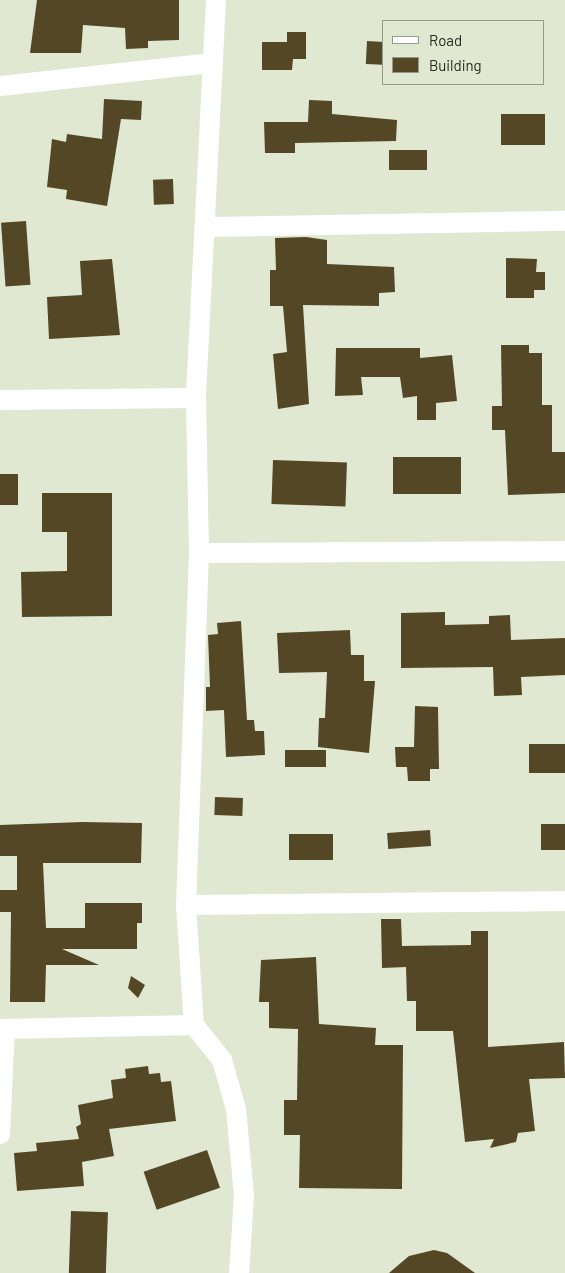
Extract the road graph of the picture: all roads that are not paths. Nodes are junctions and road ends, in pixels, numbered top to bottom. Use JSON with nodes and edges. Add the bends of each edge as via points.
{"nodes":[{"id":1,"x":216,"y":0,"type":"edge"},
{"id":2,"x":213,"y":64,"type":"junction"},
{"id":3,"x":0,"y":86,"type":"edge"},
{"id":4,"x":565,"y":221,"type":"edge"},
{"id":5,"x":206,"y":227,"type":"junction"},
{"id":6,"x":196,"y":398,"type":"junction"},
{"id":7,"x":0,"y":400,"type":"edge"},
{"id":8,"x":565,"y":551,"type":"edge"},
{"id":9,"x":199,"y":553,"type":"junction"},
{"id":10,"x":565,"y":901,"type":"edge"},
{"id":11,"x":186,"y":905,"type":"junction"},
{"id":12,"x":194,"y":1025,"type":"junction"},
{"id":13,"x":2,"y":1029,"type":"edge"},
{"id":14,"x":0,"y":1134,"type":"edge"},
{"id":15,"x":239,"y":1273,"type":"edge"}],
"edges":[{"from":1,"to":2,"type":"street"},
{"from":2,"to":3,"type":"street"},
{"from":2,"to":5,"type":"street"},
{"from":4,"to":5,"type":"street"},
{"from":5,"to":6,"type":"street"},
{"from":6,"to":7,"type":"street"},
{"from":6,"to":9,"type":"street"},
{"from":8,"to":9,"type":"street"},
{"from":9,"to":11,"type":"street"},
{"from":10,"to":11,"type":"street"},
{"from":11,"to":12,"type":"street"},
{"from":12,"to":13,"type":"street"},
{"from":12,"to":15,"type":"street","via":[[222,1060],[236,1109],[244,1196]]},
{"from":13,"to":14,"type":"street"}]}
